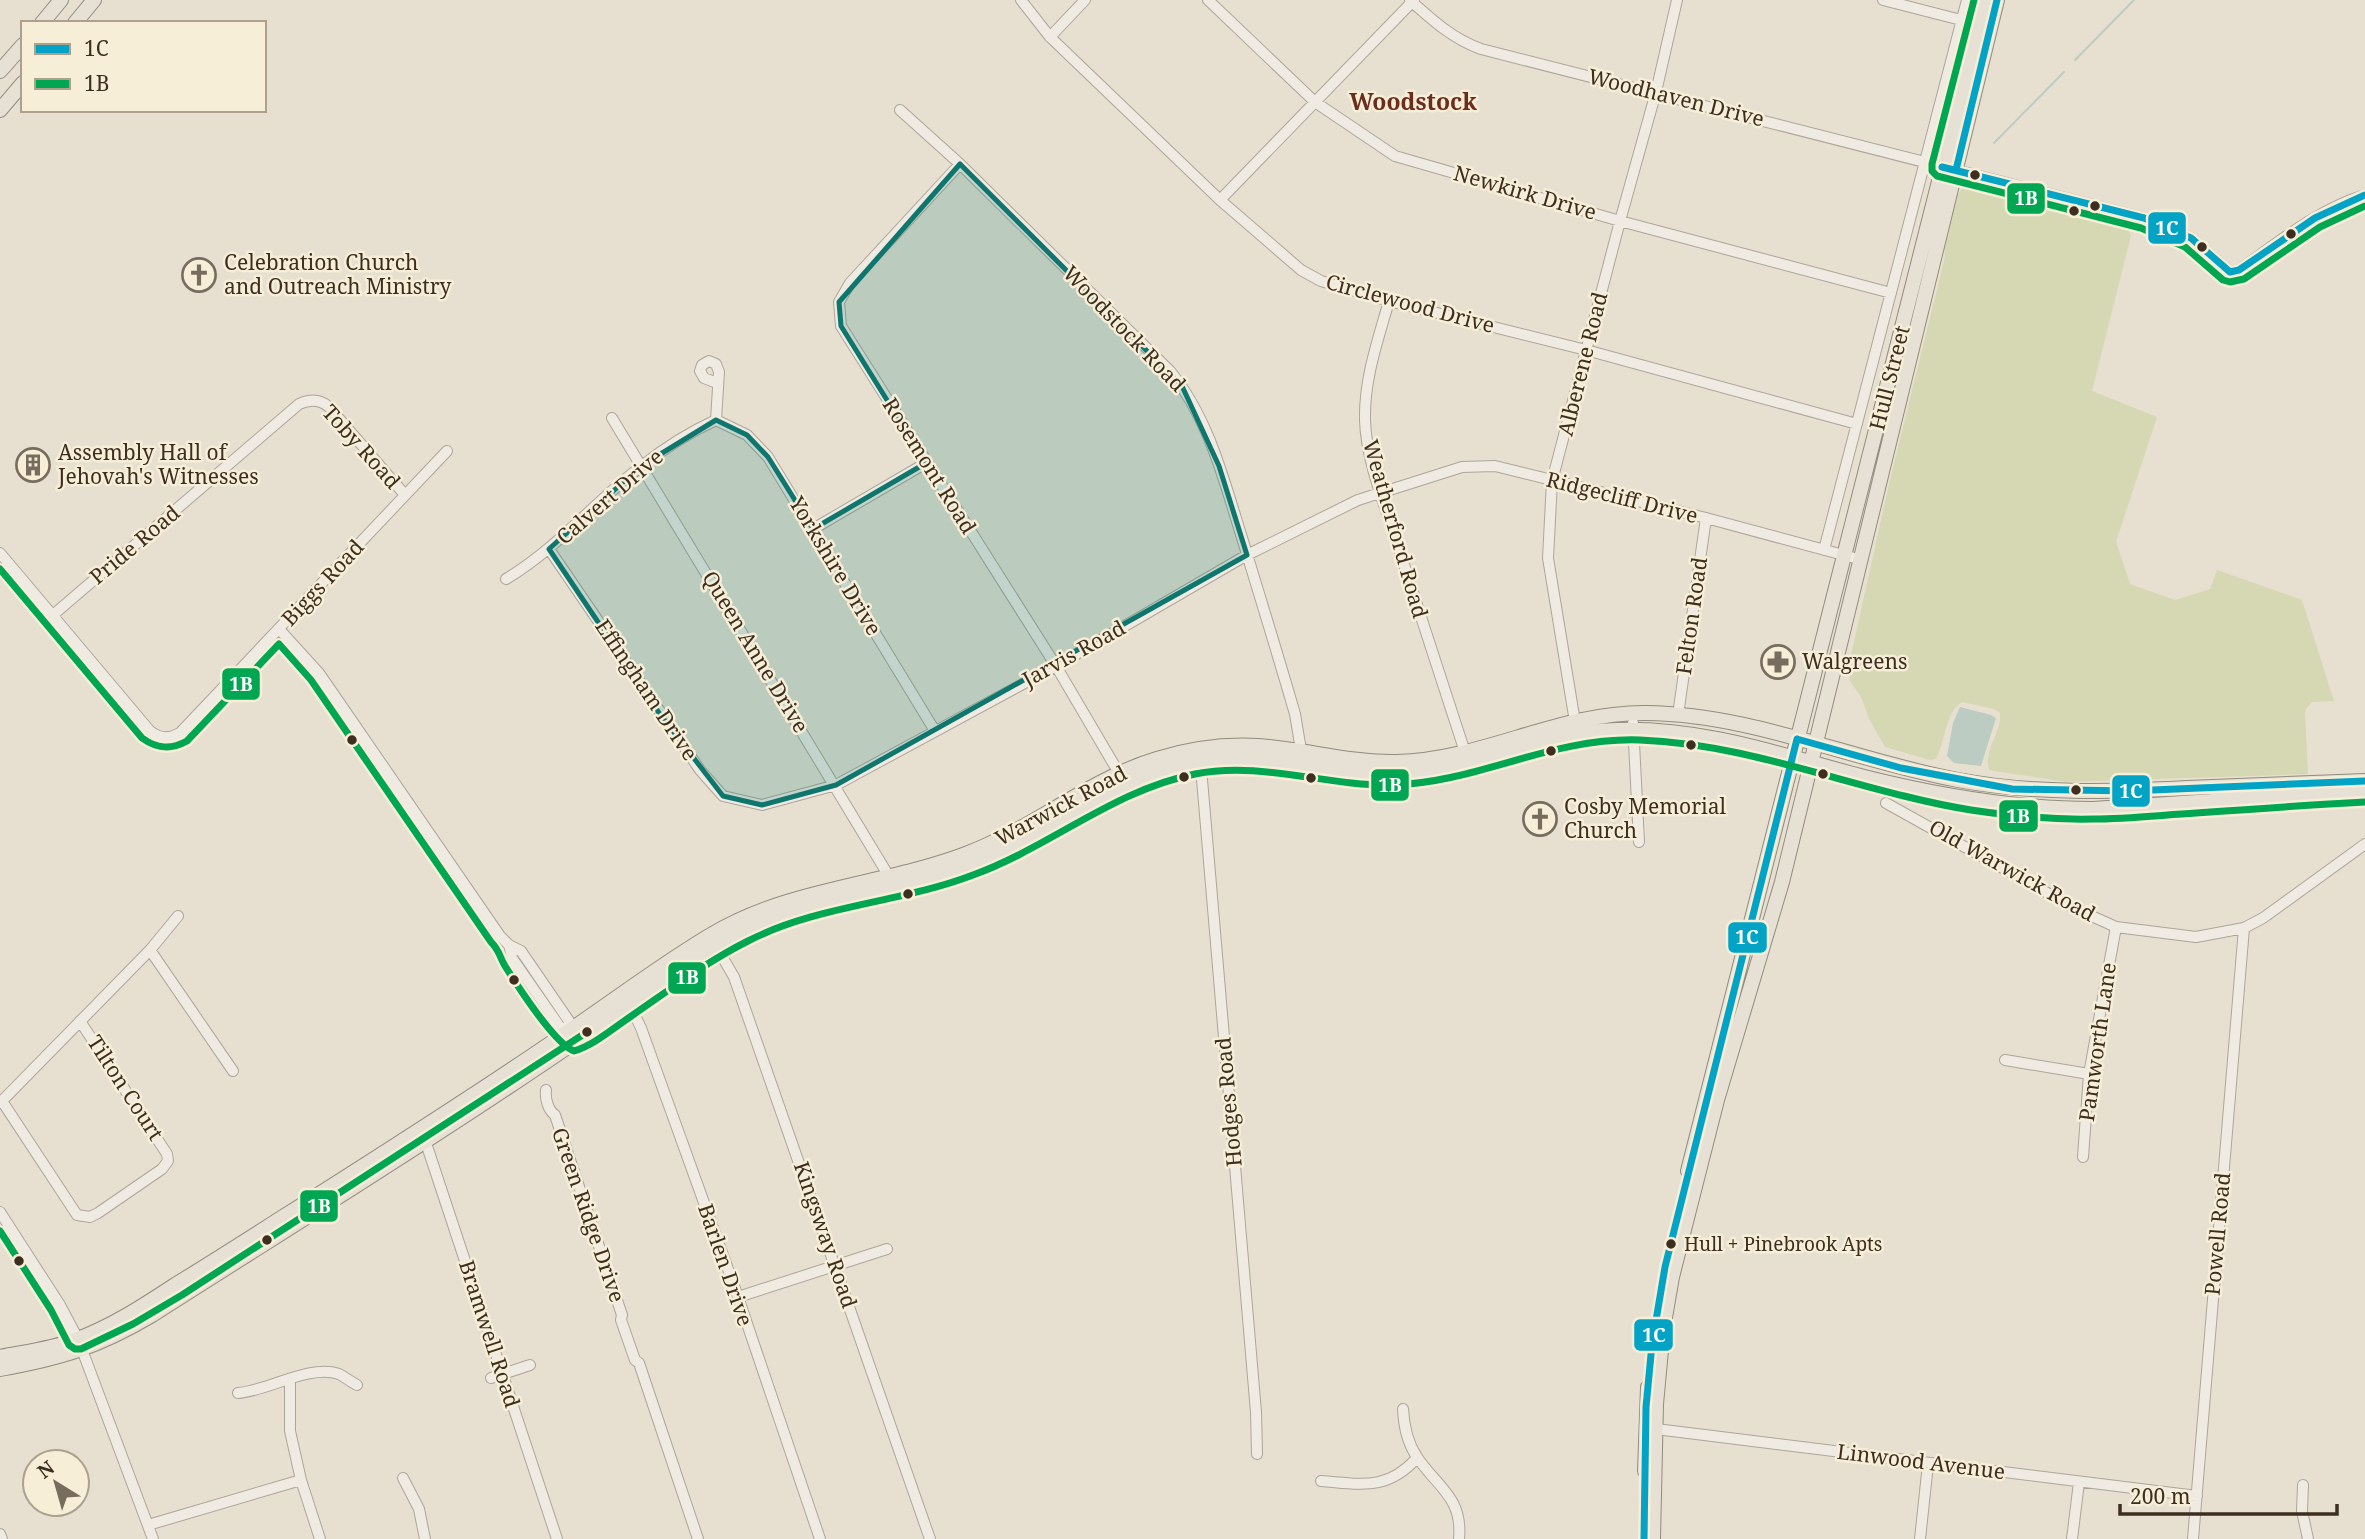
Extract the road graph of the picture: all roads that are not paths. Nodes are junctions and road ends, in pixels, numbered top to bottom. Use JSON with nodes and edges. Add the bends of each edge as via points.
{"nodes":[{"id":1,"x":61,"y":0,"type":"edge"},
{"id":2,"x":94,"y":0,"type":"edge"},
{"id":3,"x":1021,"y":0,"type":"edge"},
{"id":4,"x":1085,"y":0,"type":"edge"},
{"id":5,"x":1208,"y":0,"type":"edge"},
{"id":6,"x":1677,"y":0,"type":"edge"},
{"id":7,"x":1883,"y":0,"type":"edge"},
{"id":8,"x":1967,"y":0,"type":"edge"},
{"id":9,"x":1985,"y":0,"type":"edge"},
{"id":10,"x":1997,"y":0,"type":"edge"},
{"id":11,"x":1412,"y":1,"type":"edge"},
{"id":12,"x":1961,"y":20,"type":"junction"},
{"id":13,"x":44,"y":21,"type":"edge"},
{"id":14,"x":77,"y":21,"type":"edge"},
{"id":15,"x":1050,"y":37,"type":"junction"},
{"id":16,"x":21,"y":47,"type":"edge"},
{"id":17,"x":0,"y":71,"type":"edge"},
{"id":18,"x":21,"y":85,"type":"edge"},
{"id":19,"x":1656,"y":92,"type":"junction"},
{"id":20,"x":1315,"y":102,"type":"junction"},
{"id":21,"x":1,"y":107,"type":"edge"},
{"id":22,"x":900,"y":110,"type":"dead end"},
{"id":23,"x":1925,"y":162,"type":"junction"},
{"id":24,"x":960,"y":164,"type":"junction"},
{"id":25,"x":1949,"y":168,"type":"junction"},
{"id":26,"x":2365,"y":195,"type":"edge"},
{"id":27,"x":1220,"y":200,"type":"junction"},
{"id":28,"x":1620,"y":221,"type":"junction"},
{"id":29,"x":1891,"y":293,"type":"junction"},
{"id":30,"x":1389,"y":301,"type":"junction"},
{"id":31,"x":1586,"y":349,"type":"junction"},
{"id":32,"x":717,"y":383,"type":"dead end"},
{"id":33,"x":316,"y":400,"type":"joint"},
{"id":34,"x":612,"y":418,"type":"dead end"},
{"id":35,"x":716,"y":420,"type":"junction"},
{"id":36,"x":1857,"y":424,"type":"junction"},
{"id":37,"x":447,"y":451,"type":"dead end"},
{"id":38,"x":926,"y":463,"type":"junction"},
{"id":39,"x":641,"y":466,"type":"junction"},
{"id":40,"x":1552,"y":481,"type":"junction"},
{"id":41,"x":1381,"y":493,"type":"junction"},
{"id":42,"x":405,"y":495,"type":"junction"},
{"id":43,"x":1706,"y":518,"type":"junction"},
{"id":44,"x":813,"y":529,"type":"junction"},
{"id":45,"x":549,"y":550,"type":"junction"},
{"id":46,"x":1824,"y":550,"type":"junction"},
{"id":47,"x":0,"y":553,"type":"edge"},
{"id":48,"x":1248,"y":555,"type":"junction"},
{"id":49,"x":1844,"y":556,"type":"junction"},
{"id":50,"x":1862,"y":560,"type":"junction"},
{"id":51,"x":506,"y":579,"type":"dead end"},
{"id":52,"x":52,"y":615,"type":"junction"},
{"id":53,"x":279,"y":629,"type":"junction"},
{"id":54,"x":1056,"y":666,"type":"junction"},
{"id":55,"x":1632,"y":713,"type":"junction"},
{"id":56,"x":1678,"y":715,"type":"junction"},
{"id":57,"x":1576,"y":727,"type":"junction"},
{"id":58,"x":1633,"y":730,"type":"junction"},
{"id":59,"x":935,"y":731,"type":"junction"},
{"id":60,"x":1797,"y":739,"type":"junction"},
{"id":61,"x":1817,"y":745,"type":"junction"},
{"id":62,"x":1461,"y":753,"type":"junction"},
{"id":63,"x":1200,"y":756,"type":"junction"},
{"id":64,"x":1793,"y":757,"type":"junction"},
{"id":65,"x":1302,"y":758,"type":"junction"},
{"id":66,"x":1812,"y":763,"type":"junction"},
{"id":67,"x":1122,"y":779,"type":"junction"},
{"id":68,"x":2365,"y":781,"type":"edge"},
{"id":69,"x":836,"y":785,"type":"junction"},
{"id":70,"x":2365,"y":791,"type":"edge"},
{"id":71,"x":1886,"y":803,"type":"dead end"},
{"id":72,"x":762,"y":805,"type":"joint"},
{"id":73,"x":1639,"y":842,"type":"dead end"},
{"id":74,"x":2365,"y":844,"type":"edge"},
{"id":75,"x":892,"y":881,"type":"junction"},
{"id":76,"x":178,"y":916,"type":"dead end"},
{"id":77,"x":2116,"y":927,"type":"junction"},
{"id":78,"x":2245,"y":928,"type":"junction"},
{"id":79,"x":713,"y":941,"type":"junction"},
{"id":80,"x":150,"y":950,"type":"junction"},
{"id":81,"x":627,"y":999,"type":"junction"},
{"id":82,"x":80,"y":1021,"type":"junction"},
{"id":83,"x":572,"y":1036,"type":"junction"},
{"id":84,"x":2005,"y":1060,"type":"dead end"},
{"id":85,"x":532,"y":1063,"type":"junction"},
{"id":86,"x":233,"y":1071,"type":"dead end"},
{"id":87,"x":2089,"y":1074,"type":"junction"},
{"id":88,"x":1,"y":1102,"type":"edge"},
{"id":89,"x":423,"y":1135,"type":"junction"},
{"id":90,"x":2083,"y":1157,"type":"dead end"},
{"id":91,"x":0,"y":1212,"type":"edge"},
{"id":92,"x":887,"y":1249,"type":"dead end"},
{"id":93,"x":836,"y":1266,"type":"junction"},
{"id":94,"x":738,"y":1297,"type":"junction"},
{"id":95,"x":80,"y":1345,"type":"junction"},
{"id":96,"x":0,"y":1357,"type":"edge"},
{"id":97,"x":530,"y":1365,"type":"dead end"},
{"id":98,"x":0,"y":1369,"type":"edge"},
{"id":99,"x":497,"y":1376,"type":"junction"},
{"id":100,"x":290,"y":1379,"type":"junction"},
{"id":101,"x":357,"y":1385,"type":"dead end"},
{"id":102,"x":238,"y":1393,"type":"dead end"},
{"id":103,"x":1403,"y":1409,"type":"dead end"},
{"id":104,"x":1650,"y":1428,"type":"junction"},
{"id":105,"x":1257,"y":1454,"type":"dead end"},
{"id":106,"x":1417,"y":1458,"type":"junction"},
{"id":107,"x":1928,"y":1464,"type":"junction"},
{"id":108,"x":403,"y":1478,"type":"dead end"},
{"id":109,"x":301,"y":1480,"type":"junction"},
{"id":110,"x":1321,"y":1481,"type":"dead end"},
{"id":111,"x":2079,"y":1482,"type":"junction"},
{"id":112,"x":2303,"y":1485,"type":"dead end"},
{"id":113,"x":2197,"y":1496,"type":"junction"},
{"id":114,"x":148,"y":1525,"type":"junction"},
{"id":115,"x":153,"y":1539,"type":"edge"},
{"id":116,"x":320,"y":1539,"type":"edge"},
{"id":117,"x":425,"y":1539,"type":"edge"},
{"id":118,"x":557,"y":1539,"type":"edge"},
{"id":119,"x":698,"y":1539,"type":"edge"},
{"id":120,"x":820,"y":1539,"type":"edge"},
{"id":121,"x":930,"y":1539,"type":"edge"},
{"id":122,"x":1459,"y":1539,"type":"edge"},
{"id":123,"x":1644,"y":1539,"type":"edge"},
{"id":124,"x":1653,"y":1539,"type":"edge"},
{"id":125,"x":1920,"y":1539,"type":"edge"},
{"id":126,"x":2071,"y":1539,"type":"edge"},
{"id":127,"x":2193,"y":1539,"type":"edge"},
{"id":128,"x":2308,"y":1539,"type":"edge"}],
"edges":[{"from":1,"to":13,"type":"main road"},
{"from":2,"to":14,"type":"main road"},
{"from":3,"to":15,"type":"street","name":"Circlewood Drive"},
{"from":4,"to":15,"type":"street"},
{"from":5,"to":20,"type":"street","name":"Newkirk Drive"},
{"from":6,"to":19,"type":"street","name":"Alberene Road"},
{"from":7,"to":12,"type":"street"},
{"from":8,"to":12,"type":"street"},
{"from":9,"to":25,"type":"main road","name":"Hull Street"},
{"from":10,"to":25,"type":"main road","name":"Hull Street"},
{"from":11,"to":19,"type":"street","name":"Woodhaven Drive","via":[[1466,44]]},
{"from":11,"to":20,"type":"street"},
{"from":12,"to":23,"type":"street"},
{"from":15,"to":27,"type":"street","name":"Circlewood Drive"},
{"from":16,"to":17,"type":"main road"},
{"from":18,"to":21,"type":"main road"},
{"from":19,"to":23,"type":"street","name":"Woodhaven Drive"},
{"from":19,"to":28,"type":"street","name":"Alberene Road"},
{"from":20,"to":27,"type":"street"},
{"from":20,"to":28,"type":"street","name":"Newkirk Drive","via":[[1395,156]]},
{"from":22,"to":24,"type":"street","name":"Woodstock Road"},
{"from":23,"to":25,"type":"street","name":"Woodhaven Drive"},
{"from":23,"to":29,"type":"street"},
{"from":24,"to":38,"type":"street","name":"Rosemont Road","via":[[850,283],[839,302],[841,326]]},
{"from":24,"to":48,"type":"street","name":"Woodstock Road","via":[[1182,386],[1198,412]]},
{"from":25,"to":26,"type":"street","name":"Woodhaven Drive","via":[[2166,226],[2191,238],[2230,272],[2239,271],[2309,221]]},
{"from":25,"to":49,"type":"main road","name":"Hull Street"},
{"from":25,"to":50,"type":"main road","name":"Hull Street","via":[[1932,261]]},
{"from":27,"to":30,"type":"street","name":"Circlewood Drive","via":[[1301,270],[1321,281]]},
{"from":28,"to":29,"type":"street","name":"Newkirk Drive"},
{"from":28,"to":31,"type":"street","name":"Alberene Road"},
{"from":29,"to":36,"type":"street"},
{"from":30,"to":31,"type":"street","name":"Circlewood Drive"},
{"from":30,"to":41,"type":"street","name":"Weatherford Road","via":[[1372,358],[1365,423]]},
{"from":31,"to":36,"type":"street","name":"Circlewood Drive"},
{"from":31,"to":40,"type":"street","name":"Alberene Road"},
{"from":32,"to":35,"type":"street"},
{"from":33,"to":42,"type":"street","name":"Toby Road","via":[[329,407]]},
{"from":33,"to":52,"type":"street","name":"Pride Road","via":[[299,404]]},
{"from":34,"to":39,"type":"street","name":"Queen Anne Drive"},
{"from":35,"to":39,"type":"street","name":"Calvert Drive"},
{"from":35,"to":44,"type":"street","name":"Yorkshire Drive","via":[[747,435],[768,457]]},
{"from":36,"to":46,"type":"street"},
{"from":37,"to":42,"type":"street","name":"Biggs Road"},
{"from":38,"to":44,"type":"street"},
{"from":38,"to":54,"type":"street","name":"Rosemont Road"},
{"from":39,"to":45,"type":"street","name":"Calvert Drive"},
{"from":39,"to":69,"type":"street","name":"Queen Anne Drive"},
{"from":40,"to":41,"type":"street","name":"Ridgecliff Drive","via":[[1495,466],[1462,467]]},
{"from":40,"to":43,"type":"street","name":"Ridgecliff Drive"},
{"from":40,"to":57,"type":"street","name":"Alberene Road","via":[[1548,558]]},
{"from":41,"to":48,"type":"street","name":"Jarvis Road"},
{"from":41,"to":62,"type":"street","name":"Weatherford Road","via":[[1463,746]]},
{"from":42,"to":53,"type":"street","name":"Biggs Road"},
{"from":43,"to":46,"type":"street","name":"Ridgecliff Drive"},
{"from":43,"to":56,"type":"street","name":"Felton Road"},
{"from":44,"to":59,"type":"street","name":"Yorkshire Drive"},
{"from":45,"to":51,"type":"street","name":"Calvert Drive"},
{"from":45,"to":72,"type":"street","name":"Effingham Drive","via":[[699,770],[723,796]]},
{"from":46,"to":49,"type":"street","name":"Ridgecliff Drive"},
{"from":47,"to":52,"type":"street"},
{"from":48,"to":54,"type":"street","name":"Jarvis Road"},
{"from":48,"to":65,"type":"street","name":"Woodstock Road","via":[[1295,714]]},
{"from":49,"to":50,"type":"street","name":"Ridgecliff Drive"},
{"from":49,"to":60,"type":"main road","name":"Hull Street"},
{"from":50,"to":61,"type":"main road","name":"Hull Street"},
{"from":52,"to":53,"type":"street","name":"Biggs Road","via":[[150,731],[164,738],[180,733]]},
{"from":53,"to":83,"type":"street","via":[[319,673],[509,945],[512,958],[560,1027]]},
{"from":54,"to":59,"type":"street","name":"Jarvis Road"},
{"from":54,"to":67,"type":"street","name":"Rosemont Road"},
{"from":55,"to":56,"type":"main road","name":"Warwick Road"},
{"from":55,"to":57,"type":"main road","name":"Warwick Road"},
{"from":55,"to":58,"type":"street"},
{"from":56,"to":60,"type":"main road","name":"Warwick Road"},
{"from":57,"to":58,"type":"main road","name":"Warwick Road"},
{"from":57,"to":62,"type":"main road","name":"Warwick Road"},
{"from":57,"to":65,"type":"main road","name":"Warwick Road","via":[[1445,769],[1410,774],[1380,775]]},
{"from":58,"to":64,"type":"main road","name":"Warwick Road","via":[[1714,737]]},
{"from":58,"to":73,"type":"street"},
{"from":59,"to":69,"type":"street","name":"Jarvis Road"},
{"from":60,"to":61,"type":"main road","name":"Warwick Road"},
{"from":60,"to":64,"type":"main road","name":"Hull Street"},
{"from":61,"to":66,"type":"main road","name":"Hull Street"},
{"from":61,"to":68,"type":"main road","name":"Warwick Road","via":[[1945,778],[2022,789],[2129,791]]},
{"from":62,"to":65,"type":"main road","name":"Warwick Road","via":[[1378,762]]},
{"from":63,"to":65,"type":"main road","name":"Warwick Road","via":[[1235,746],[1261,746]]},
{"from":63,"to":67,"type":"main road","name":"Warwick Road","via":[[1156,759]]},
{"from":63,"to":105,"type":"street","name":"Hodges Road"},
{"from":64,"to":66,"type":"main road","name":"Warwick Road"},
{"from":64,"to":104,"type":"main road","name":"Hull Street","via":[[1665,1267],[1652,1344]]},
{"from":66,"to":70,"type":"main road","name":"Warwick Road","via":[[1924,791],[2048,809]]},
{"from":66,"to":104,"type":"main road","name":"Hull Street","via":[[1684,1226],[1663,1329]]},
{"from":67,"to":75,"type":"main road","name":"Warwick Road","via":[[997,855],[949,873]]},
{"from":69,"to":72,"type":"street","name":"Jarvis Road"},
{"from":69,"to":75,"type":"street","name":"Queen Anne Drive"},
{"from":71,"to":77,"type":"street","name":"Old Warwick Road"},
{"from":74,"to":78,"type":"street","name":"Old Warwick Road"},
{"from":75,"to":79,"type":"main road","name":"Warwick Road"},
{"from":76,"to":80,"type":"street"},
{"from":77,"to":78,"type":"street","name":"Old Warwick Road","via":[[2196,937]]},
{"from":77,"to":87,"type":"street","name":"Pamworth Lane"},
{"from":78,"to":113,"type":"street","name":"Powell Road"},
{"from":79,"to":81,"type":"main road","name":"Warwick Road"},
{"from":79,"to":93,"type":"street","name":"Kingsway Road","via":[[734,977]]},
{"from":80,"to":82,"type":"street"},
{"from":80,"to":86,"type":"street"},
{"from":81,"to":83,"type":"main road","name":"Warwick Road"},
{"from":81,"to":94,"type":"street","name":"Barlen Drive"},
{"from":82,"to":88,"type":"street"},
{"from":82,"to":88,"type":"street","name":"Tilton Court","via":[[167,1154],[169,1161],[162,1169],[99,1213],[77,1215]]},
{"from":83,"to":85,"type":"main road","name":"Warwick Road"},
{"from":84,"to":87,"type":"street"},
{"from":85,"to":89,"type":"main road","name":"Warwick Road"},
{"from":85,"to":119,"type":"street","name":"Green Ridge Drive","via":[[555,1115],[622,1315],[627,1317]]},
{"from":87,"to":90,"type":"street","name":"Pamworth Lane"},
{"from":89,"to":95,"type":"main road","name":"Warwick Road"},
{"from":89,"to":99,"type":"street","name":"Bramwell Road"},
{"from":91,"to":95,"type":"street"},
{"from":92,"to":93,"type":"street"},
{"from":93,"to":94,"type":"street"},
{"from":93,"to":121,"type":"street","name":"Kingsway Road"},
{"from":94,"to":120,"type":"street","name":"Barlen Drive"},
{"from":95,"to":96,"type":"main road","name":"Warwick Road"},
{"from":95,"to":98,"type":"main road","name":"Warwick Road"},
{"from":95,"to":114,"type":"street"},
{"from":97,"to":99,"type":"street"},
{"from":99,"to":118,"type":"street","name":"Bramwell Road"},
{"from":100,"to":101,"type":"street","via":[[331,1372]]},
{"from":100,"to":102,"type":"street"},
{"from":100,"to":109,"type":"street","via":[[290,1431]]},
{"from":103,"to":106,"type":"street","via":[[1407,1437]]},
{"from":104,"to":107,"type":"street","name":"Linwood Avenue"},
{"from":104,"to":123,"type":"main road"},
{"from":104,"to":124,"type":"main road"},
{"from":106,"to":110,"type":"street","via":[[1383,1483]]},
{"from":106,"to":122,"type":"street","via":[[1454,1503]]},
{"from":107,"to":111,"type":"street","name":"Linwood Avenue"},
{"from":107,"to":125,"type":"street"},
{"from":108,"to":117,"type":"street","via":[[419,1509]]},
{"from":109,"to":114,"type":"street"},
{"from":109,"to":116,"type":"street"},
{"from":111,"to":113,"type":"street","name":"Linwood Avenue"},
{"from":111,"to":126,"type":"street"},
{"from":112,"to":128,"type":"street"},
{"from":113,"to":127,"type":"street","name":"Powell Road"},
{"from":114,"to":115,"type":"street"}]}
